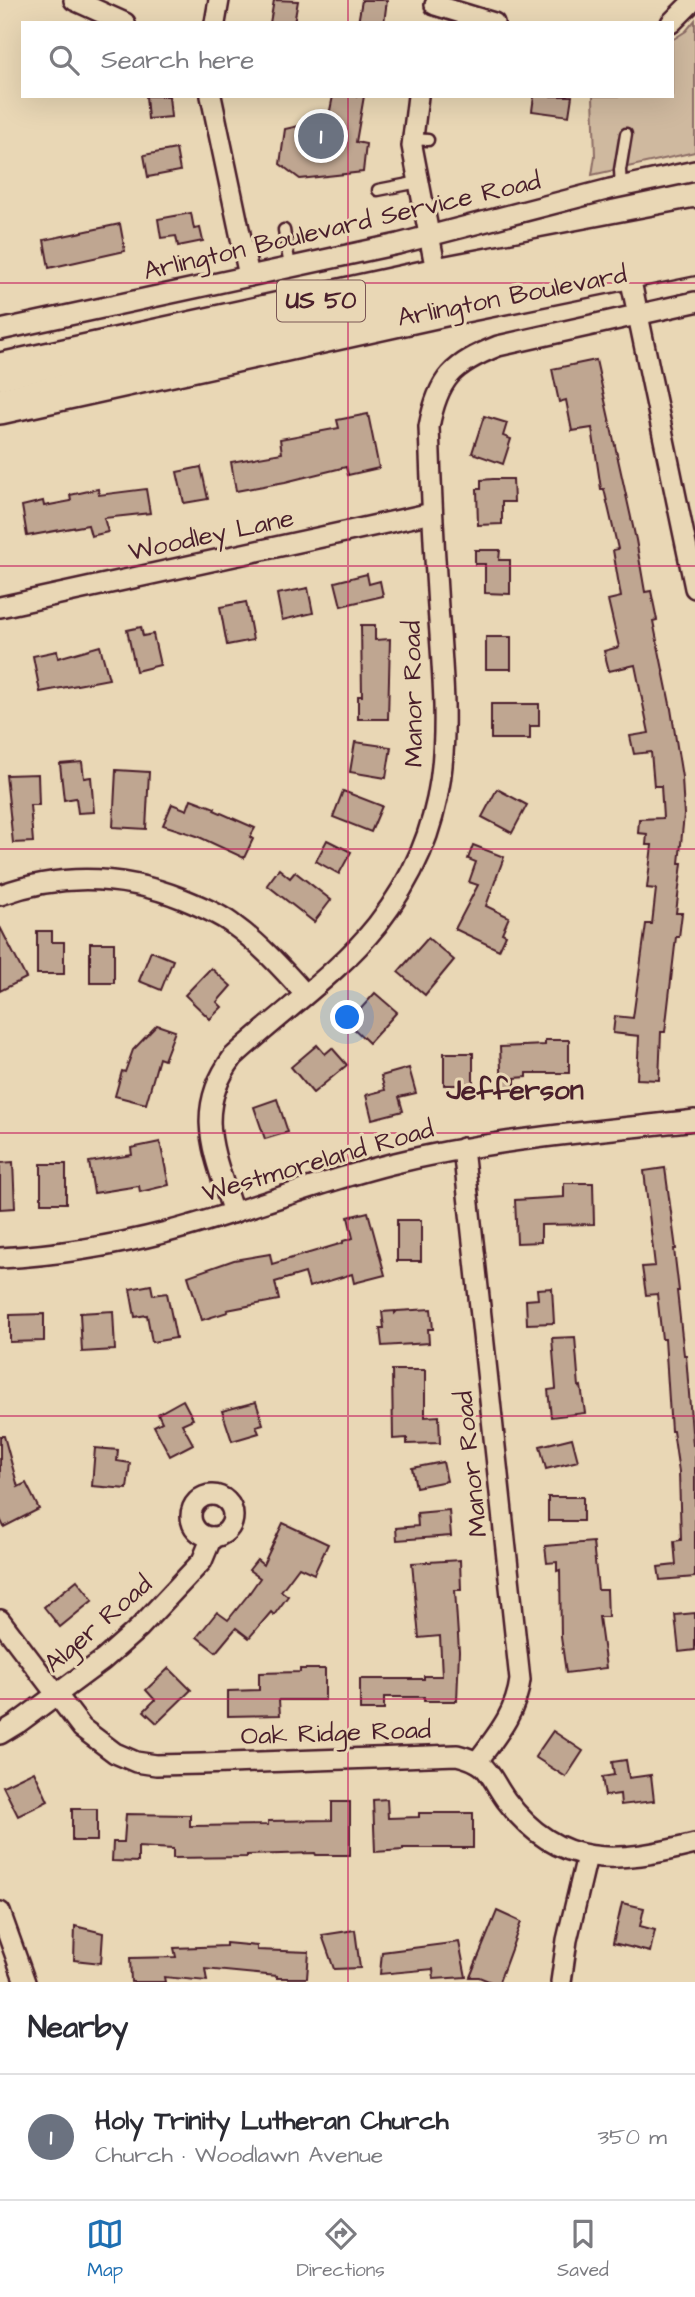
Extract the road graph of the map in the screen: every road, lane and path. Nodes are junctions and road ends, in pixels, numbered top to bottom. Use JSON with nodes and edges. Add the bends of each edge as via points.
{"nodes":[{"id":1,"x":74,"y":0,"type":"edge"},
{"id":2,"x":219,"y":0,"type":"edge"},
{"id":3,"x":694,"y":0,"type":"edge"},
{"id":4,"x":435,"y":9,"type":"edge"},
{"id":5,"x":121,"y":21,"type":"edge"},
{"id":6,"x":215,"y":21,"type":"edge"},
{"id":7,"x":486,"y":21,"type":"edge"},
{"id":8,"x":673,"y":21,"type":"edge"},
{"id":9,"x":211,"y":98,"type":"edge"},
{"id":10,"x":418,"y":98,"type":"edge"},
{"id":11,"x":626,"y":134,"type":"dead end"},
{"id":12,"x":695,"y":171,"type":"edge"},
{"id":13,"x":419,"y":182,"type":"junction"},
{"id":14,"x":621,"y":187,"type":"junction"},
{"id":15,"x":379,"y":191,"type":"dead end"},
{"id":16,"x":695,"y":227,"type":"edge"},
{"id":17,"x":284,"y":230,"type":"dead end"},
{"id":18,"x":430,"y":235,"type":"junction"},
{"id":19,"x":643,"y":238,"type":"junction"},
{"id":20,"x":695,"y":257,"type":"edge"},
{"id":21,"x":290,"y":267,"type":"junction"},
{"id":22,"x":629,"y":272,"type":"junction"},
{"id":23,"x":249,"y":276,"type":"junction"},
{"id":24,"x":437,"y":276,"type":"junction"},
{"id":25,"x":695,"y":302,"type":"edge"},
{"id":26,"x":637,"y":314,"type":"junction"},
{"id":27,"x":392,"y":320,"type":"junction"},
{"id":28,"x":0,"y":330,"type":"edge"},
{"id":29,"x":0,"y":371,"type":"edge"},
{"id":30,"x":0,"y":406,"type":"edge"},
{"id":31,"x":432,"y":513,"type":"junction"},
{"id":32,"x":695,"y":588,"type":"edge"},
{"id":33,"x":0,"y":607,"type":"edge"},
{"id":34,"x":0,"y":895,"type":"edge"},
{"id":35,"x":305,"y":994,"type":"junction"},
{"id":36,"x":695,"y":1120,"type":"edge"},
{"id":37,"x":463,"y":1148,"type":"junction"},
{"id":38,"x":233,"y":1213,"type":"junction"},
{"id":39,"x":0,"y":1258,"type":"edge"},
{"id":40,"x":212,"y":1537,"type":"dead end"},
{"id":41,"x":0,"y":1620,"type":"edge"},
{"id":42,"x":57,"y":1694,"type":"junction"},
{"id":43,"x":0,"y":1734,"type":"edge"},
{"id":44,"x":477,"y":1762,"type":"junction"},
{"id":45,"x":695,"y":1844,"type":"edge"},
{"id":46,"x":587,"y":1856,"type":"junction"},
{"id":47,"x":0,"y":1912,"type":"edge"},
{"id":48,"x":25,"y":1982,"type":"edge"},
{"id":49,"x":561,"y":1982,"type":"edge"}],
"edges":[{"from":1,"to":5,"type":"street"},
{"from":2,"to":6,"type":"street"},
{"from":3,"to":8,"type":"street"},
{"from":4,"to":7,"type":"street"},
{"from":9,"to":23,"type":"street"},
{"from":10,"to":13,"type":"street"},
{"from":11,"to":14,"type":"lane"},
{"from":12,"to":14,"type":"street","name":"Arlington Boulevard Service Road"},
{"from":13,"to":15,"type":"lane"},
{"from":13,"to":18,"type":"street"},
{"from":14,"to":18,"type":"street","name":"Arlington Boulevard Service Road"},
{"from":16,"to":19,"type":"highway","name":"Arlington Boulevard","number":"US 50"},
{"from":17,"to":21,"type":"lane"},
{"from":18,"to":21,"type":"street","name":"Arlington Boulevard Service Road"},
{"from":18,"to":24,"type":"street"},
{"from":19,"to":22,"type":"street"},
{"from":19,"to":24,"type":"highway","name":"Arlington Boulevard","number":"US 50"},
{"from":20,"to":22,"type":"highway","name":"Arlington Boulevard","number":"US 50"},
{"from":21,"to":23,"type":"street","name":"Arlington Boulevard Service Road"},
{"from":22,"to":26,"type":"street"},
{"from":22,"to":27,"type":"highway","name":"Arlington Boulevard","number":"US 50"},
{"from":23,"to":28,"type":"street","name":"Arlington Boulevard Service Road"},
{"from":24,"to":27,"type":"highway","via":[[438,286],[431,296]]},
{"from":24,"to":29,"type":"highway","name":"Arlington Boulevard","number":"US 50"},
{"from":25,"to":26,"type":"street"},
{"from":26,"to":31,"type":"street","name":"Manor Road","via":[[498,346],[460,365],[440,388],[432,407]]},
{"from":26,"to":32,"type":"street"},
{"from":27,"to":30,"type":"highway","name":"Arlington Boulevard","number":"US 50"},
{"from":31,"to":33,"type":"street","name":"Woodley Lane"},
{"from":31,"to":35,"type":"street","name":"Manor Road","via":[[446,740],[430,830],[416,864],[376,926]]},
{"from":34,"to":35,"type":"street","via":[[36,884],[92,879],[157,889],[228,921]]},
{"from":35,"to":38,"type":"street","name":"Manor Road","via":[[233,1057],[214,1090],[209,1130]]},
{"from":36,"to":37,"type":"street","name":"Westmoreland Road"},
{"from":37,"to":38,"type":"street","name":"Westmoreland Road","via":[[359,1172]]},
{"from":37,"to":44,"type":"street","name":"Manor Road","via":[[520,1680],[510,1717]]},
{"from":38,"to":39,"type":"street","name":"Westmoreland Road","via":[[116,1244]]},
{"from":40,"to":42,"type":"street","name":"Alger Road","via":[[202,1561],[139,1628]]},
{"from":41,"to":42,"type":"street","name":"Oak Ridge Road"},
{"from":42,"to":43,"type":"street","name":"Alger Road"},
{"from":42,"to":44,"type":"street","name":"Oak Ridge Road","via":[[98,1742],[136,1762],[457,1755]]},
{"from":44,"to":46,"type":"street","via":[[536,1832]]},
{"from":45,"to":46,"type":"street","via":[[624,1858]]},
{"from":46,"to":49,"type":"street"},
{"from":47,"to":48,"type":"street"}]}
